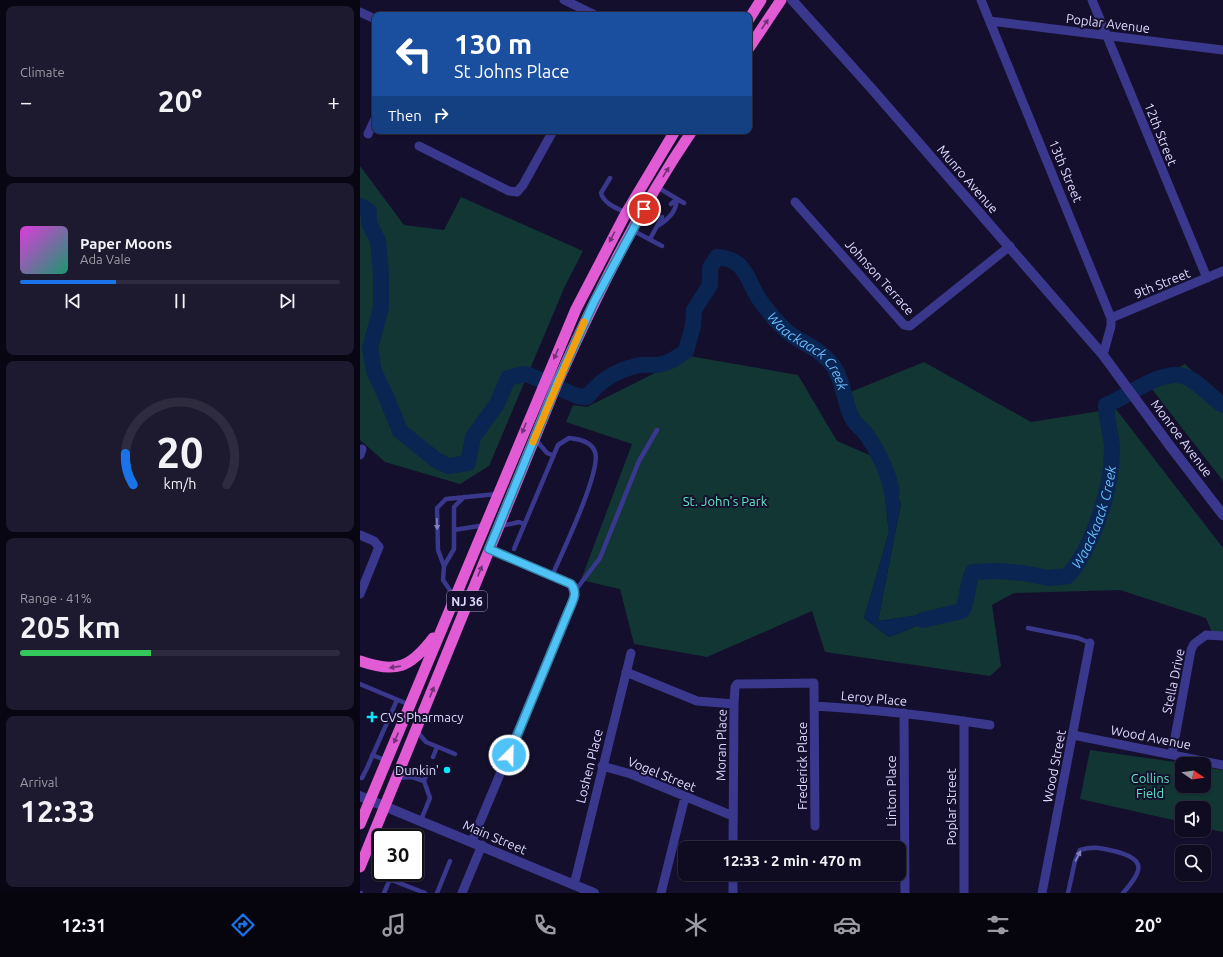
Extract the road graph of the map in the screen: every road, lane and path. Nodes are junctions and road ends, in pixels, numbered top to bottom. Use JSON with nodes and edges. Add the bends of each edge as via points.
{"nodes":[{"id":1,"x":564,"y":0,"type":"edge"},
{"id":2,"x":761,"y":0,"type":"edge"},
{"id":3,"x":780,"y":0,"type":"edge"},
{"id":4,"x":792,"y":0,"type":"edge"},
{"id":5,"x":981,"y":0,"type":"edge"},
{"id":6,"x":1092,"y":0,"type":"edge"},
{"id":7,"x":360,"y":12,"type":"edge"},
{"id":8,"x":589,"y":12,"type":"edge"},
{"id":9,"x":752,"y":14,"type":"edge"},
{"id":10,"x":372,"y":18,"type":"edge"},
{"id":11,"x":990,"y":21,"type":"junction"},
{"id":12,"x":1107,"y":35,"type":"junction"},
{"id":13,"x":752,"y":43,"type":"edge"},
{"id":14,"x":1223,"y":50,"type":"edge"},
{"id":15,"x":372,"y":125,"type":"edge"},
{"id":16,"x":368,"y":134,"type":"dead end"},
{"id":17,"x":551,"y":134,"type":"edge"},
{"id":18,"x":673,"y":134,"type":"edge"},
{"id":19,"x":690,"y":134,"type":"edge"},
{"id":20,"x":419,"y":146,"type":"dead end"},
{"id":21,"x":610,"y":178,"type":"dead end"},
{"id":22,"x":656,"y":187,"type":"junction"},
{"id":23,"x":677,"y":199,"type":"junction"},
{"id":24,"x":795,"y":202,"type":"dead end"},
{"id":25,"x":684,"y":203,"type":"dead end"},
{"id":26,"x":671,"y":204,"type":"dead end"},
{"id":27,"x":626,"y":213,"type":"junction"},
{"id":28,"x":662,"y":217,"type":"dead end"},
{"id":29,"x":659,"y":225,"type":"junction"},
{"id":30,"x":632,"y":230,"type":"junction"},
{"id":31,"x":650,"y":239,"type":"junction"},
{"id":32,"x":662,"y":246,"type":"dead end"},
{"id":33,"x":1010,"y":246,"type":"junction"},
{"id":34,"x":1223,"y":271,"type":"edge"},
{"id":35,"x":1207,"y":278,"type":"junction"},
{"id":36,"x":1111,"y":318,"type":"junction"},
{"id":37,"x":1103,"y":355,"type":"junction"},
{"id":38,"x":1120,"y":378,"type":"joint"},
{"id":39,"x":657,"y":430,"type":"dead end"},
{"id":40,"x":534,"y":438,"type":"junction"},
{"id":41,"x":552,"y":455,"type":"junction"},
{"id":42,"x":497,"y":494,"type":"junction"},
{"id":43,"x":464,"y":497,"type":"junction"},
{"id":44,"x":1223,"y":515,"type":"edge"},
{"id":45,"x":524,"y":524,"type":"junction"},
{"id":46,"x":484,"y":525,"type":"junction"},
{"id":47,"x":498,"y":526,"type":"junction"},
{"id":48,"x":454,"y":530,"type":"junction"},
{"id":49,"x":360,"y":535,"type":"edge"},
{"id":50,"x":489,"y":549,"type":"junction"},
{"id":51,"x":514,"y":549,"type":"dead end"},
{"id":52,"x":444,"y":566,"type":"junction"},
{"id":53,"x":552,"y":576,"type":"junction"},
{"id":54,"x":574,"y":592,"type":"junction"},
{"id":55,"x":360,"y":594,"type":"edge"},
{"id":56,"x":455,"y":597,"type":"junction"},
{"id":57,"x":444,"y":625,"type":"junction"},
{"id":58,"x":1028,"y":628,"type":"dead end"},
{"id":59,"x":1223,"y":636,"type":"edge"},
{"id":60,"x":1090,"y":643,"type":"joint"},
{"id":61,"x":631,"y":653,"type":"dead end"},
{"id":62,"x":360,"y":660,"type":"edge"},
{"id":63,"x":626,"y":672,"type":"junction"},
{"id":64,"x":360,"y":684,"type":"edge"},
{"id":65,"x":397,"y":700,"type":"junction"},
{"id":66,"x":734,"y":704,"type":"junction"},
{"id":67,"x":410,"y":705,"type":"junction"},
{"id":68,"x":814,"y":706,"type":"junction"},
{"id":69,"x":904,"y":713,"type":"junction"},
{"id":70,"x":964,"y":721,"type":"junction"},
{"id":71,"x":990,"y":725,"type":"dead end"},
{"id":72,"x":416,"y":730,"type":"junction"},
{"id":73,"x":1073,"y":735,"type":"junction"},
{"id":74,"x":437,"y":747,"type":"junction"},
{"id":75,"x":455,"y":754,"type":"dead end"},
{"id":76,"x":1172,"y":754,"type":"junction"},
{"id":77,"x":372,"y":755,"type":"junction"},
{"id":78,"x":433,"y":757,"type":"dead end"},
{"id":79,"x":387,"y":761,"type":"junction"},
{"id":80,"x":1223,"y":765,"type":"edge"},
{"id":81,"x":602,"y":766,"type":"junction"},
{"id":82,"x":429,"y":768,"type":"dead end"},
{"id":83,"x":360,"y":778,"type":"edge"},
{"id":84,"x":397,"y":778,"type":"junction"},
{"id":85,"x":424,"y":782,"type":"junction"},
{"id":86,"x":685,"y":797,"type":"junction"},
{"id":87,"x":365,"y":798,"type":"edge"},
{"id":88,"x":386,"y":805,"type":"junction"},
{"id":89,"x":733,"y":816,"type":"junction"},
{"id":90,"x":421,"y":820,"type":"junction"},
{"id":91,"x":360,"y":824,"type":"edge"},
{"id":92,"x":815,"y":826,"type":"dead end"},
{"id":93,"x":472,"y":841,"type":"junction"},
{"id":94,"x":733,"y":841,"type":"edge"},
{"id":95,"x":482,"y":845,"type":"junction"},
{"id":96,"x":450,"y":861,"type":"dead end"},
{"id":97,"x":360,"y":866,"type":"edge"},
{"id":98,"x":389,"y":881,"type":"edge"},
{"id":99,"x":392,"y":881,"type":"edge"},
{"id":100,"x":733,"y":881,"type":"edge"},
{"id":101,"x":574,"y":885,"type":"junction"},
{"id":102,"x":384,"y":893,"type":"edge"},
{"id":103,"x":425,"y":893,"type":"edge"},
{"id":104,"x":437,"y":893,"type":"edge"},
{"id":105,"x":462,"y":893,"type":"edge"},
{"id":106,"x":594,"y":893,"type":"edge"},
{"id":107,"x":661,"y":893,"type":"edge"},
{"id":108,"x":733,"y":893,"type":"edge"},
{"id":109,"x":904,"y":893,"type":"edge"},
{"id":110,"x":964,"y":893,"type":"edge"},
{"id":111,"x":1042,"y":893,"type":"edge"},
{"id":112,"x":1068,"y":893,"type":"edge"},
{"id":113,"x":1123,"y":893,"type":"edge"}],
"edges":[{"from":1,"to":8,"type":"street"},
{"from":2,"to":9,"type":"highway"},
{"from":13,"to":3,"type":"highway","one_way":true},
{"from":4,"to":33,"type":"street","name":"Munro Avenue"},
{"from":5,"to":11,"type":"street","name":"13th Street"},
{"from":6,"to":12,"type":"street","name":"12th Street"},
{"from":7,"to":10,"type":"street"},
{"from":11,"to":12,"type":"street","name":"Poplar Avenue"},
{"from":11,"to":36,"type":"street","name":"13th Street"},
{"from":12,"to":14,"type":"street","name":"Poplar Avenue"},
{"from":12,"to":35,"type":"street","name":"12th Street"},
{"from":15,"to":16,"type":"street"},
{"from":17,"to":20,"type":"street","via":[[517,192],[509,191]]},
{"from":18,"to":27,"type":"highway","number":"NJ 36"},
{"from":22,"to":19,"type":"highway","number":"NJ 36","one_way":true},
{"from":21,"to":27,"type":"lane","via":[[601,193],[602,197]]},
{"from":22,"to":23,"type":"lane"},
{"from":22,"to":30,"type":"highway","number":"NJ 36"},
{"from":23,"to":25,"type":"lane"},
{"from":23,"to":26,"type":"lane"},
{"from":23,"to":29,"type":"lane","via":[[676,208],[667,220]]},
{"from":24,"to":33,"type":"street","name":"Johnson Terrace","via":[[904,326],[910,326]]},
{"from":27,"to":42,"type":"highway","number":"NJ 36","one_way":true,"via":[[579,302]]},
{"from":28,"to":29,"type":"lane"},
{"from":29,"to":31,"type":"lane"},
{"from":30,"to":31,"type":"lane"},
{"from":30,"to":40,"type":"highway","number":"NJ 36","via":[[594,302]]},
{"from":31,"to":32,"type":"lane"},
{"from":33,"to":37,"type":"street","name":"Munro Avenue"},
{"from":34,"to":35,"type":"street","name":"9th Street"},
{"from":35,"to":36,"type":"street","name":"9th Street"},
{"from":36,"to":37,"type":"street"},
{"from":37,"to":38,"type":"street","name":"Munro Avenue"},
{"from":38,"to":44,"type":"street","name":"Monroe Avenue"},
{"from":39,"to":54,"type":"lane","via":[[639,461],[600,558]]},
{"from":40,"to":41,"type":"lane"},
{"from":40,"to":47,"type":"highway","number":"NJ 36"},
{"from":41,"to":45,"type":"lane"},
{"from":41,"to":53,"type":"lane","via":[[564,440],[576,438],[590,445],[595,452],[596,462],[588,492]]},
{"from":42,"to":43,"type":"lane"},
{"from":42,"to":46,"type":"highway","number":"NJ 36"},
{"from":43,"to":48,"type":"lane","via":[[454,507]]},
{"from":43,"to":52,"type":"lane","one_way":true,"via":[[446,499],[437,508],[438,550]]},
{"from":45,"to":47,"type":"lane","via":[[519,522]]},
{"from":45,"to":51,"type":"lane"},
{"from":46,"to":48,"type":"lane"},
{"from":46,"to":56,"type":"highway","number":"NJ 36"},
{"from":47,"to":50,"type":"highway","number":"NJ 36"},
{"from":48,"to":52,"type":"lane","via":[[454,549]]},
{"from":49,"to":55,"type":"street","via":[[374,541],[379,547]]},
{"from":50,"to":53,"type":"street"},
{"from":72,"to":50,"type":"highway","number":"NJ 36","one_way":true},
{"from":52,"to":56,"type":"lane","via":[[443,580]]},
{"from":53,"to":54,"type":"street","via":[[571,584]]},
{"from":54,"to":93,"type":"street","via":[[566,617]]},
{"from":56,"to":57,"type":"highway","number":"NJ 36"},
{"from":57,"to":62,"type":"highway","one_way":true,"via":[[422,653],[408,664],[386,668]]},
{"from":57,"to":67,"type":"highway","number":"NJ 36"},
{"from":58,"to":60,"type":"lane","via":[[1078,638]]},
{"from":59,"to":76,"type":"street","name":"Stella Drive","via":[[1211,634],[1201,637],[1191,650]]},
{"from":60,"to":73,"type":"street","name":"Wood Street"},
{"from":61,"to":63,"type":"street","name":"Loshen Place"},
{"from":63,"to":66,"type":"street","via":[[697,701]]},
{"from":63,"to":81,"type":"street","name":"Loshen Place"},
{"from":64,"to":65,"type":"lane"},
{"from":65,"to":67,"type":"lane"},
{"from":65,"to":77,"type":"lane"},
{"from":66,"to":68,"type":"street","name":"Moran Place","via":[[737,684],[814,683]]},
{"from":66,"to":89,"type":"street","name":"Moran Place"},
{"from":67,"to":79,"type":"highway","number":"NJ 36","one_way":true},
{"from":68,"to":69,"type":"street","name":"Leroy Place"},
{"from":68,"to":92,"type":"street","name":"Frederick Place"},
{"from":69,"to":70,"type":"street","name":"Leroy Place"},
{"from":69,"to":109,"type":"street","name":"Linton Place"},
{"from":70,"to":71,"type":"street","name":"Leroy Place"},
{"from":70,"to":110,"type":"street","name":"Poplar Street"},
{"from":72,"to":74,"type":"lane","via":[[426,742]]},
{"from":72,"to":84,"type":"highway","number":"NJ 36"},
{"from":73,"to":76,"type":"street","name":"Wood Avenue"},
{"from":73,"to":111,"type":"street","name":"Wood Street"},
{"from":74,"to":75,"type":"lane"},
{"from":74,"to":78,"type":"lane"},
{"from":76,"to":80,"type":"street","name":"Wood Avenue"},
{"from":77,"to":79,"type":"lane"},
{"from":77,"to":83,"type":"lane"},
{"from":79,"to":87,"type":"highway","number":"NJ 36"},
{"from":81,"to":86,"type":"street","name":"Vogel Street","via":[[631,774]]},
{"from":81,"to":101,"type":"street","name":"Loshen Place"},
{"from":82,"to":85,"type":"lane"},
{"from":84,"to":85,"type":"lane","via":[[412,777]]},
{"from":84,"to":88,"type":"highway","number":"NJ 36"},
{"from":85,"to":90,"type":"lane","via":[[430,798]]},
{"from":86,"to":89,"type":"street","name":"Vogel Street"},
{"from":86,"to":107,"type":"street"},
{"from":87,"to":88,"type":"street","name":"Main Street"},
{"from":87,"to":91,"type":"highway","number":"NJ 36"},
{"from":88,"to":90,"type":"street","name":"Main Street"},
{"from":88,"to":97,"type":"highway","number":"NJ 36"},
{"from":89,"to":94,"type":"street","name":"Moran Place"},
{"from":90,"to":93,"type":"street","name":"Main Street"},
{"from":93,"to":95,"type":"street","name":"Main Street"},
{"from":95,"to":101,"type":"street","name":"Main Street"},
{"from":95,"to":105,"type":"street"},
{"from":96,"to":104,"type":"lane"},
{"from":98,"to":102,"type":"lane"},
{"from":99,"to":103,"type":"lane"},
{"from":100,"to":108,"type":"street"},
{"from":101,"to":106,"type":"street","name":"Main Street"},
{"from":112,"to":113,"type":"lane","one_way":true,"via":[[1080,850],[1091,846],[1131,856],[1138,862],[1136,876]]}]}
